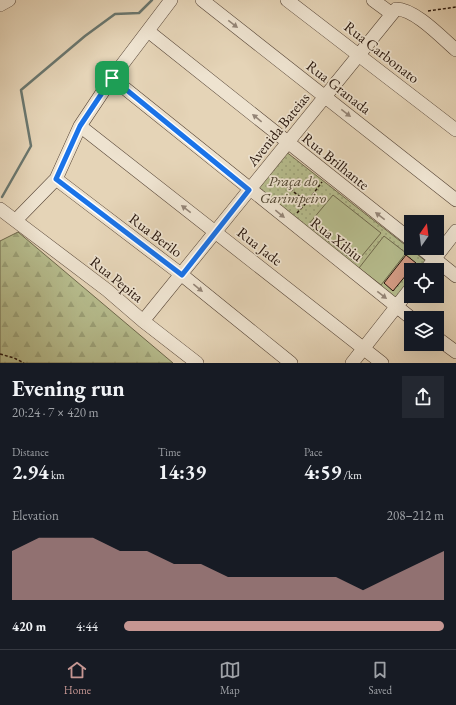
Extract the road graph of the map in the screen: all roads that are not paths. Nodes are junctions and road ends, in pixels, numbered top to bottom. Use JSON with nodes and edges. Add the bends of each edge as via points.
{"nodes":[{"id":1,"x":9,"y":0,"type":"edge"},
{"id":2,"x":171,"y":0,"type":"edge"},
{"id":3,"x":202,"y":0,"type":"edge"},
{"id":4,"x":287,"y":0,"type":"edge"},
{"id":5,"x":373,"y":0,"type":"edge"},
{"id":6,"x":0,"y":5,"type":"edge"},
{"id":7,"x":392,"y":14,"type":"junction"},
{"id":8,"x":148,"y":31,"type":"junction"},
{"id":9,"x":456,"y":50,"type":"edge"},
{"id":10,"x":360,"y":54,"type":"junction"},
{"id":11,"x":112,"y":78,"type":"junction"},
{"id":12,"x":325,"y":96,"type":"junction"},
{"id":13,"x":80,"y":126,"type":"junction"},
{"id":14,"x":456,"y":130,"type":"edge"},
{"id":15,"x":288,"y":143,"type":"junction"},
{"id":16,"x":56,"y":179,"type":"junction"},
{"id":17,"x":249,"y":190,"type":"junction"},
{"id":18,"x":456,"y":200,"type":"edge"},
{"id":19,"x":0,"y":209,"type":"edge"},
{"id":20,"x":16,"y":220,"type":"junction"},
{"id":21,"x":456,"y":231,"type":"edge"},
{"id":22,"x":217,"y":233,"type":"junction"},
{"id":23,"x":404,"y":234,"type":"edge"},
{"id":24,"x":430,"y":255,"type":"edge"},
{"id":25,"x":435,"y":259,"type":"junction"},
{"id":26,"x":432,"y":263,"type":"edge"},
{"id":27,"x":182,"y":275,"type":"junction"},
{"id":28,"x":456,"y":276,"type":"edge"},
{"id":29,"x":404,"y":296,"type":"edge"},
{"id":30,"x":396,"y":306,"type":"junction"},
{"id":31,"x":404,"y":312,"type":"edge"},
{"id":32,"x":143,"y":321,"type":"junction"},
{"id":33,"x":444,"y":343,"type":"edge"},
{"id":34,"x":364,"y":348,"type":"junction"},
{"id":35,"x":456,"y":352,"type":"edge"},
{"id":36,"x":197,"y":363,"type":"edge"},
{"id":37,"x":291,"y":363,"type":"edge"},
{"id":38,"x":352,"y":363,"type":"edge"},
{"id":39,"x":382,"y":363,"type":"edge"}],
"edges":[{"from":1,"to":6,"type":"street"},
{"from":2,"to":8,"type":"street"},
{"from":3,"to":12,"type":"street","name":"Rua Granada","one_way":true},
{"from":4,"to":10,"type":"street","name":"Rua Carbonato"},
{"from":5,"to":7,"type":"street"},
{"from":7,"to":9,"type":"street","via":[[396,9],[404,9]]},
{"from":7,"to":10,"type":"street","name":"Avenida Bateias"},
{"from":8,"to":11,"type":"street"},
{"from":15,"to":8,"type":"street","name":"Rua Brilhante","one_way":true},
{"from":10,"to":12,"type":"street","name":"Avenida Bateias"},
{"from":10,"to":14,"type":"street","name":"Rua Carbonato"},
{"from":11,"to":13,"type":"street"},
{"from":11,"to":17,"type":"street","name":"Rua Xibiu"},
{"from":12,"to":15,"type":"street","name":"Avenida Bateias"},
{"from":12,"to":18,"type":"street","name":"Rua Granada","one_way":true},
{"from":13,"to":16,"type":"street"},
{"from":22,"to":13,"type":"street","name":"Rua Jade","one_way":true},
{"from":15,"to":17,"type":"street","name":"Avenida Bateias"},
{"from":23,"to":15,"type":"street","name":"Rua Brilhante","one_way":true},
{"from":16,"to":20,"type":"street"},
{"from":16,"to":27,"type":"street","name":"Rua Berilo"},
{"from":17,"to":22,"type":"street","name":"Avenida Bateias"},
{"from":17,"to":30,"type":"street","name":"Rua Xibiu","one_way":true},
{"from":19,"to":20,"type":"street","name":"Rua Pepita"},
{"from":20,"to":32,"type":"street","name":"Rua Pepita","via":[[108,290]]},
{"from":21,"to":25,"type":"street"},
{"from":22,"to":27,"type":"street","name":"Avenida Bateias"},
{"from":22,"to":34,"type":"street","name":"Rua Jade"},
{"from":24,"to":25,"type":"street"},
{"from":25,"to":26,"type":"street"},
{"from":25,"to":28,"type":"street"},
{"from":27,"to":32,"type":"street","name":"Avenida Bateias"},
{"from":27,"to":37,"type":"street","name":"Rua Berilo","one_way":true},
{"from":29,"to":30,"type":"street"},
{"from":30,"to":31,"type":"street","name":"Rua Xibiu"},
{"from":30,"to":34,"type":"street"},
{"from":32,"to":36,"type":"street","name":"Rua Pepita"},
{"from":33,"to":35,"type":"street"},
{"from":34,"to":38,"type":"street"},
{"from":34,"to":39,"type":"street","name":"Rua Jade"}]}
